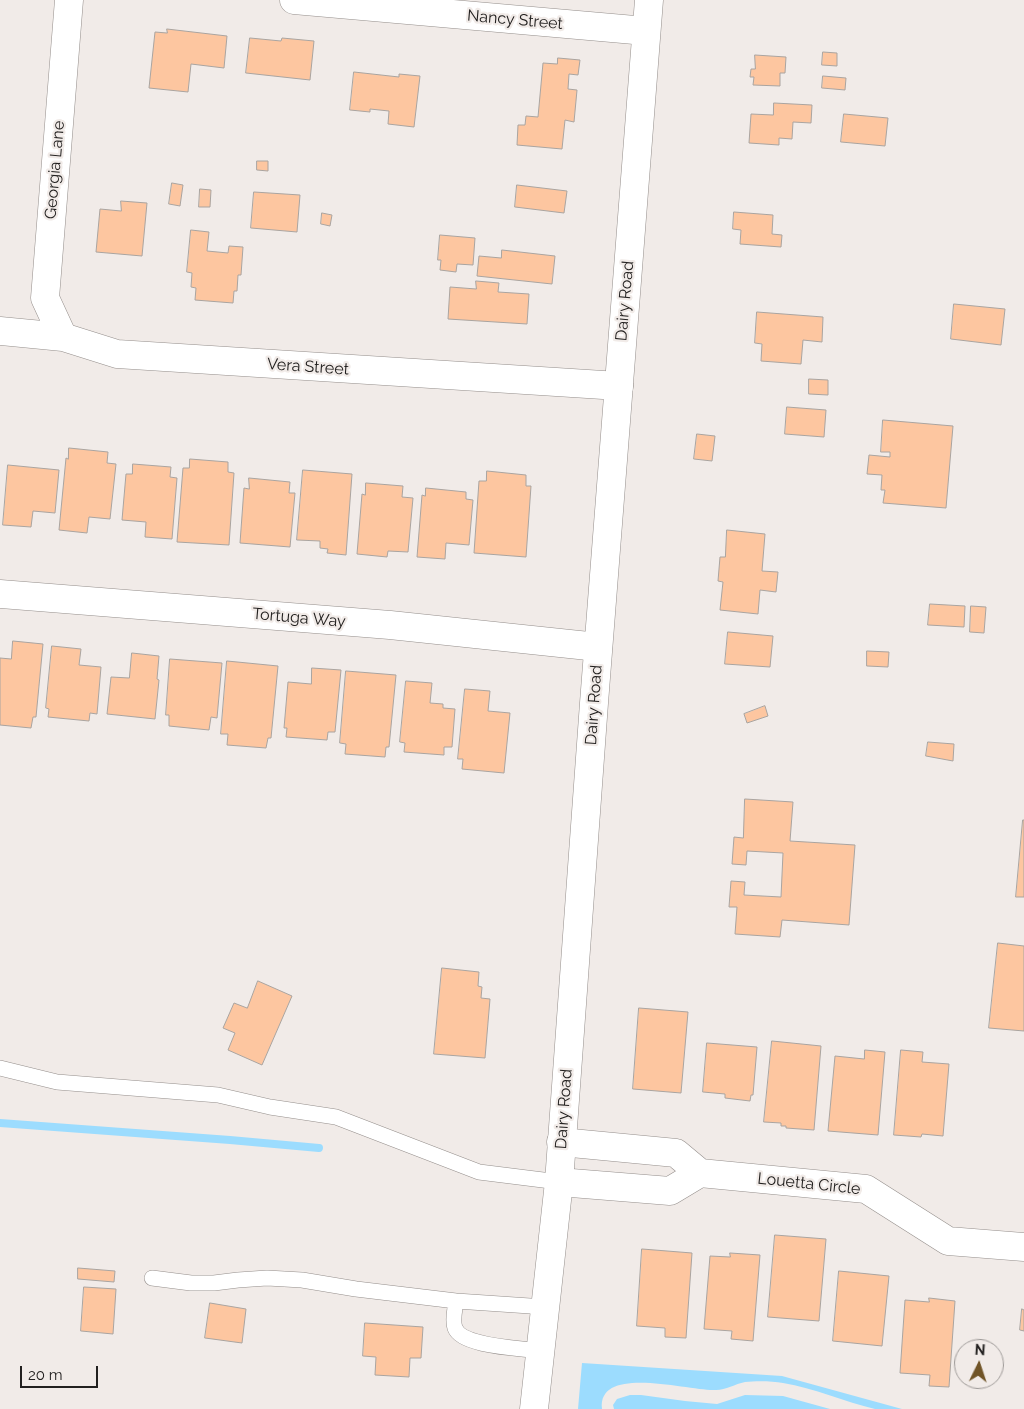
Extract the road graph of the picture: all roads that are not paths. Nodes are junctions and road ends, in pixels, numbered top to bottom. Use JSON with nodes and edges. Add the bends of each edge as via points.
{"nodes":[{"id":1,"x":69,"y":0,"type":"edge"},
{"id":2,"x":294,"y":0,"type":"edge"},
{"id":3,"x":649,"y":0,"type":"edge"},
{"id":4,"x":646,"y":32,"type":"junction"},
{"id":5,"x":0,"y":331,"type":"edge"},
{"id":6,"x":63,"y":337,"type":"junction"},
{"id":7,"x":618,"y":386,"type":"junction"},
{"id":8,"x":0,"y":594,"type":"edge"},
{"id":9,"x":598,"y":647,"type":"junction"},
{"id":10,"x":0,"y":1068,"type":"edge"},
{"id":11,"x":562,"y":1142,"type":"junction"},
{"id":12,"x":700,"y":1173,"type":"junction"},
{"id":13,"x":559,"y":1182,"type":"junction"},
{"id":14,"x":1024,"y":1247,"type":"edge"},
{"id":15,"x":152,"y":1278,"type":"dead end"},
{"id":16,"x":456,"y":1301,"type":"junction"},
{"id":17,"x":545,"y":1307,"type":"junction"},
{"id":18,"x":540,"y":1351,"type":"junction"},
{"id":19,"x":534,"y":1409,"type":"edge"}],
"edges":[{"from":1,"to":6,"type":"street","name":"Georgia Lane","via":[[45,298]]},
{"from":2,"to":4,"type":"street","name":"Nancy Street"},
{"from":3,"to":4,"type":"street","name":"Dairy Road"},
{"from":4,"to":7,"type":"street","name":"Dairy Road"},
{"from":5,"to":6,"type":"street","name":"Vera Street"},
{"from":6,"to":7,"type":"street","name":"Vera Street","via":[[117,354]]},
{"from":7,"to":9,"type":"street","name":"Dairy Road"},
{"from":8,"to":9,"type":"street","name":"Tortuga Way","via":[[390,625]]},
{"from":9,"to":11,"type":"street","name":"Dairy Road"},
{"from":10,"to":13,"type":"lane","via":[[57,1082],[218,1095],[336,1117],[479,1172]]},
{"from":11,"to":12,"type":"street","via":[[676,1153]]},
{"from":11,"to":13,"type":"street","name":"Dairy Road"},
{"from":12,"to":13,"type":"street","via":[[670,1191]]},
{"from":12,"to":14,"type":"street","name":"Louetta Circle","via":[[866,1189],[948,1241]]},
{"from":13,"to":17,"type":"street","name":"Dairy Road"},
{"from":15,"to":16,"type":"lane","via":[[191,1283],[267,1278],[302,1280]]},
{"from":16,"to":17,"type":"lane"},
{"from":16,"to":18,"type":"lane","via":[[455,1329],[460,1336],[470,1341]]},
{"from":17,"to":18,"type":"street","name":"Dairy Road"},
{"from":18,"to":19,"type":"street","name":"Dairy Road"}]}
